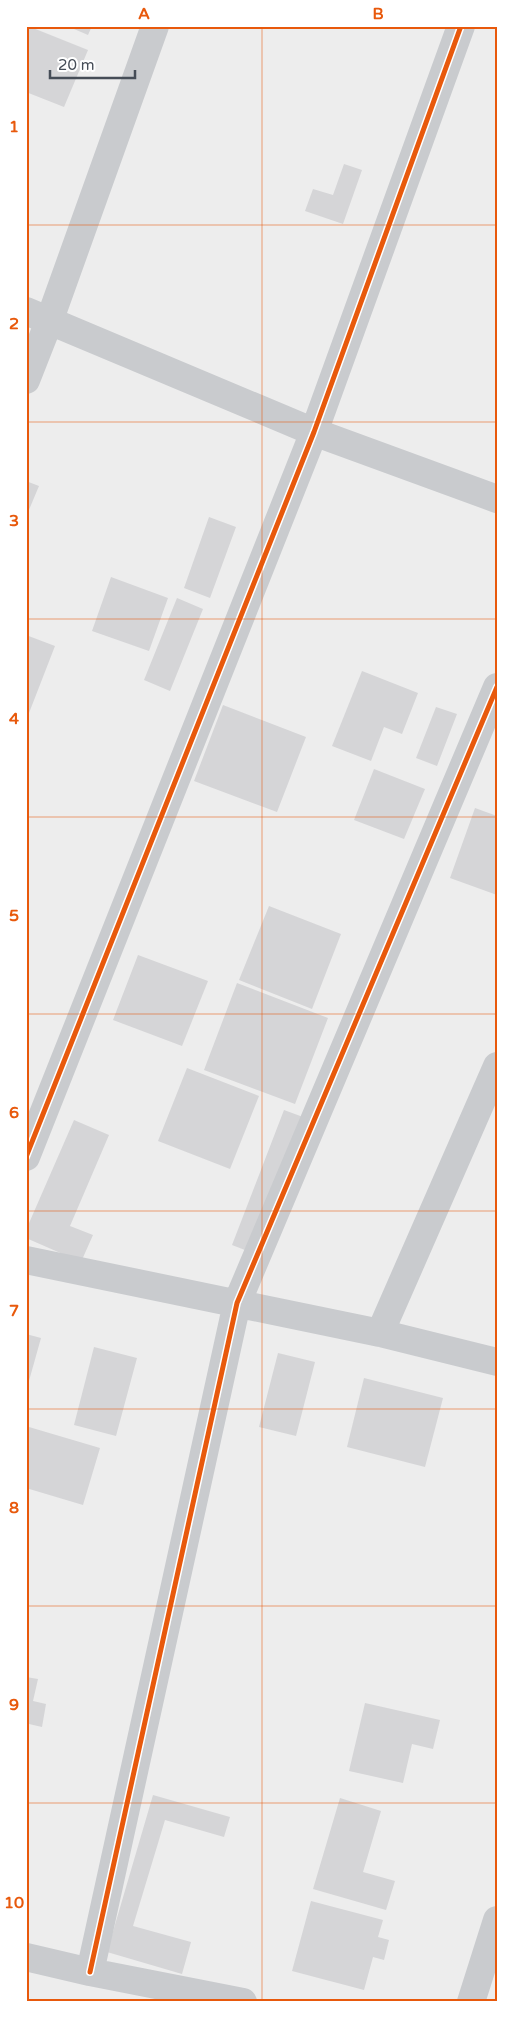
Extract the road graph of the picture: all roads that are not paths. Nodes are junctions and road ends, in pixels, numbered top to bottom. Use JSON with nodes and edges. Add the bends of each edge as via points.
{"nodes":[{"id":1,"x":155,"y":26,"type":"edge"},
{"id":2,"x":461,"y":26,"type":"edge"},
{"id":3,"x":38,"y":315,"type":"edge"},
{"id":4,"x":26,"y":380,"type":"edge"},
{"id":5,"x":314,"y":432,"type":"junction"},
{"id":6,"x":497,"y":499,"type":"edge"},
{"id":7,"x":497,"y":687,"type":"edge"},
{"id":8,"x":497,"y":1066,"type":"edge"},
{"id":9,"x":26,"y":1157,"type":"edge"},
{"id":10,"x":26,"y":1260,"type":"edge"},
{"id":11,"x":237,"y":1303,"type":"junction"},
{"id":12,"x":380,"y":1333,"type":"junction"},
{"id":13,"x":497,"y":1362,"type":"edge"},
{"id":14,"x":497,"y":1920,"type":"edge"},
{"id":15,"x":26,"y":1957,"type":"edge"},
{"id":16,"x":90,"y":1972,"type":"junction"},
{"id":17,"x":243,"y":2002,"type":"edge"},
{"id":18,"x":470,"y":2002,"type":"edge"}],
"edges":[{"from":1,"to":3,"type":"street"},
{"from":2,"to":5,"type":"street"},
{"from":3,"to":4,"type":"street"},
{"from":3,"to":5,"type":"street"},
{"from":5,"to":6,"type":"street"},
{"from":5,"to":9,"type":"street"},
{"from":7,"to":11,"type":"street"},
{"from":8,"to":12,"type":"street"},
{"from":10,"to":11,"type":"street"},
{"from":11,"to":12,"type":"street"},
{"from":11,"to":16,"type":"street"},
{"from":12,"to":13,"type":"street"},
{"from":14,"to":18,"type":"street"},
{"from":15,"to":16,"type":"street"},
{"from":16,"to":17,"type":"street"}]}
